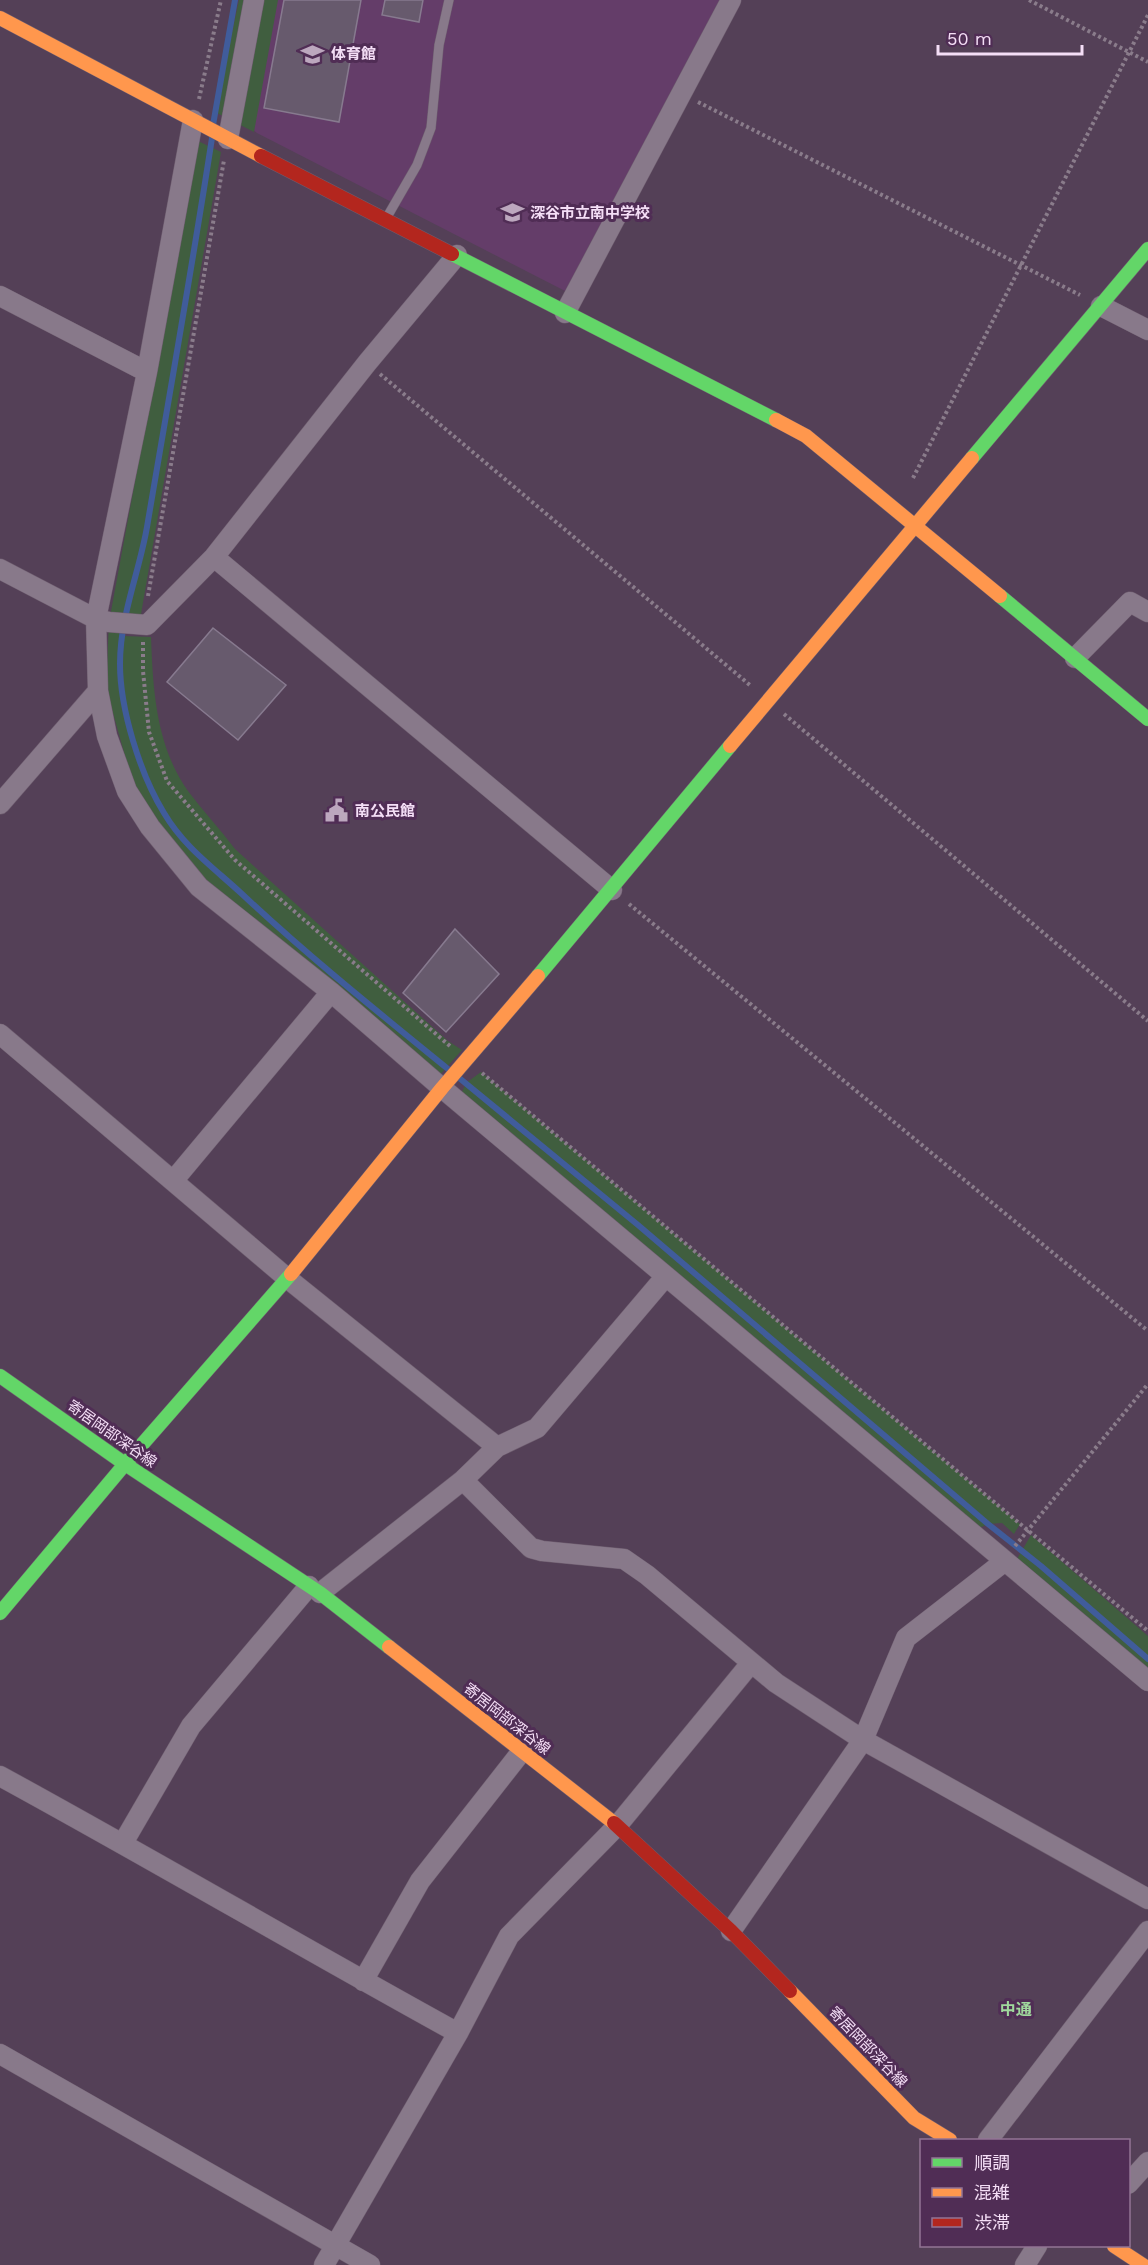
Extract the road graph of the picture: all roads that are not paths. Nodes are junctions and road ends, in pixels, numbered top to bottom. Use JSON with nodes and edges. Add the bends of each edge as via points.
{"nodes":[{"id":1,"x":254,"y":0,"type":"edge"},
{"id":2,"x":449,"y":0,"type":"edge"},
{"id":3,"x":731,"y":0,"type":"edge"},
{"id":4,"x":0,"y":18,"type":"edge"},
{"id":5,"x":193,"y":120,"type":"junction"},
{"id":6,"x":228,"y":140,"type":"junction"},
{"id":7,"x":386,"y":219,"type":"junction"},
{"id":8,"x":1148,"y":249,"type":"edge"},
{"id":9,"x":457,"y":255,"type":"junction"},
{"id":10,"x":0,"y":297,"type":"edge"},
{"id":11,"x":1101,"y":306,"type":"junction"},
{"id":12,"x":565,"y":313,"type":"junction"},
{"id":13,"x":1148,"y":330,"type":"edge"},
{"id":14,"x":147,"y":372,"type":"junction"},
{"id":15,"x":916,"y":526,"type":"junction"},
{"id":16,"x":214,"y":557,"type":"junction"},
{"id":17,"x":0,"y":569,"type":"edge"},
{"id":18,"x":1148,"y":612,"type":"edge"},
{"id":19,"x":102,"y":621,"type":"junction"},
{"id":20,"x":1074,"y":658,"type":"junction"},
{"id":21,"x":99,"y":691,"type":"junction"},
{"id":22,"x":1148,"y":719,"type":"edge"},
{"id":23,"x":0,"y":804,"type":"edge"},
{"id":24,"x":612,"y":890,"type":"junction"},
{"id":25,"x":331,"y":992,"type":"junction"},
{"id":26,"x":0,"y":1034,"type":"edge"},
{"id":27,"x":442,"y":1088,"type":"junction"},
{"id":28,"x":173,"y":1181,"type":"junction"},
{"id":29,"x":666,"y":1276,"type":"junction"},
{"id":30,"x":287,"y":1278,"type":"junction"},
{"id":31,"x":0,"y":1376,"type":"edge"},
{"id":32,"x":497,"y":1448,"type":"junction"},
{"id":33,"x":125,"y":1464,"type":"junction"},
{"id":34,"x":463,"y":1480,"type":"junction"},
{"id":35,"x":1008,"y":1556,"type":"junction"},
{"id":36,"x":314,"y":1590,"type":"junction"},
{"id":37,"x":0,"y":1613,"type":"edge"},
{"id":38,"x":751,"y":1663,"type":"junction"},
{"id":39,"x":1148,"y":1681,"type":"edge"},
{"id":40,"x":863,"y":1740,"type":"junction"},
{"id":41,"x":522,"y":1751,"type":"junction"},
{"id":42,"x":0,"y":1776,"type":"edge"},
{"id":43,"x":617,"y":1826,"type":"junction"},
{"id":44,"x":123,"y":1843,"type":"junction"},
{"id":45,"x":1148,"y":1899,"type":"edge"},
{"id":46,"x":731,"y":1930,"type":"junction"},
{"id":47,"x":1148,"y":1931,"type":"edge"},
{"id":48,"x":363,"y":1981,"type":"junction"},
{"id":49,"x":458,"y":2033,"type":"junction"},
{"id":50,"x":0,"y":2054,"type":"edge"},
{"id":51,"x":948,"y":2139,"type":"edge"},
{"id":52,"x":989,"y":2139,"type":"edge"},
{"id":53,"x":1148,"y":2162,"type":"edge"},
{"id":54,"x":1130,"y":2182,"type":"edge"},
{"id":55,"x":335,"y":2245,"type":"junction"},
{"id":56,"x":1036,"y":2247,"type":"edge"},
{"id":57,"x":1116,"y":2247,"type":"edge"},
{"id":58,"x":324,"y":2265,"type":"edge"},
{"id":59,"x":370,"y":2265,"type":"edge"},
{"id":60,"x":1025,"y":2265,"type":"edge"},
{"id":61,"x":1143,"y":2265,"type":"edge"}],
"edges":[{"from":1,"to":6,"type":"street"},
{"from":2,"to":7,"type":"lane","via":[[431,128],[417,165]]},
{"from":3,"to":12,"type":"street"},
{"from":4,"to":5,"type":"street"},
{"from":5,"to":6,"type":"street"},
{"from":5,"to":14,"type":"street"},
{"from":6,"to":7,"type":"street"},
{"from":7,"to":9,"type":"street"},
{"from":8,"to":11,"type":"street"},
{"from":9,"to":12,"type":"street"},
{"from":9,"to":16,"type":"street"},
{"from":10,"to":14,"type":"street"},
{"from":11,"to":13,"type":"street"},
{"from":11,"to":15,"type":"street"},
{"from":12,"to":15,"type":"street","via":[[806,436]]},
{"from":14,"to":19,"type":"street"},
{"from":15,"to":20,"type":"street"},
{"from":15,"to":24,"type":"street"},
{"from":16,"to":19,"type":"street","via":[[145,625]]},
{"from":16,"to":24,"type":"street"},
{"from":17,"to":19,"type":"street"},
{"from":18,"to":20,"type":"street","via":[[1130,602]]},
{"from":19,"to":21,"type":"street"},
{"from":20,"to":22,"type":"street"},
{"from":21,"to":23,"type":"street"},
{"from":21,"to":25,"type":"street","via":[[107,736],[128,791],[150,827],[199,887]]},
{"from":24,"to":27,"type":"street"},
{"from":25,"to":27,"type":"street"},
{"from":25,"to":28,"type":"street"},
{"from":26,"to":28,"type":"street"},
{"from":27,"to":29,"type":"street"},
{"from":27,"to":30,"type":"street"},
{"from":28,"to":30,"type":"street"},
{"from":29,"to":32,"type":"street","via":[[537,1428]]},
{"from":29,"to":35,"type":"street"},
{"from":30,"to":32,"type":"street"},
{"from":30,"to":33,"type":"street"},
{"from":31,"to":33,"type":"street","name":"寄居岡部深谷線"},
{"from":32,"to":34,"type":"street"},
{"from":33,"to":36,"type":"street","name":"寄居岡部深谷線"},
{"from":33,"to":37,"type":"street"},
{"from":34,"to":36,"type":"street"},
{"from":34,"to":38,"type":"street","via":[[531,1548],[624,1559]]},
{"from":35,"to":39,"type":"street"},
{"from":35,"to":40,"type":"street","via":[[906,1638]]},
{"from":36,"to":41,"type":"street","name":"寄居岡部深谷線"},
{"from":36,"to":44,"type":"street","via":[[191,1726]]},
{"from":38,"to":40,"type":"street"},
{"from":38,"to":43,"type":"street"},
{"from":40,"to":45,"type":"street"},
{"from":40,"to":46,"type":"street"},
{"from":41,"to":43,"type":"street","name":"寄居岡部深谷線"},
{"from":41,"to":48,"type":"street","via":[[420,1881]]},
{"from":42,"to":44,"type":"street"},
{"from":43,"to":46,"type":"street","name":"寄居岡部深谷線"},
{"from":43,"to":49,"type":"street","via":[[509,1936]]},
{"from":44,"to":48,"type":"street"},
{"from":46,"to":51,"type":"street","name":"寄居岡部深谷線","via":[[914,2118]]},
{"from":47,"to":52,"type":"street"},
{"from":48,"to":49,"type":"street"},
{"from":49,"to":55,"type":"street"},
{"from":50,"to":55,"type":"street"},
{"from":53,"to":54,"type":"street"},
{"from":55,"to":58,"type":"street"},
{"from":55,"to":59,"type":"street"},
{"from":56,"to":60,"type":"street"},
{"from":57,"to":61,"type":"street"}]}
